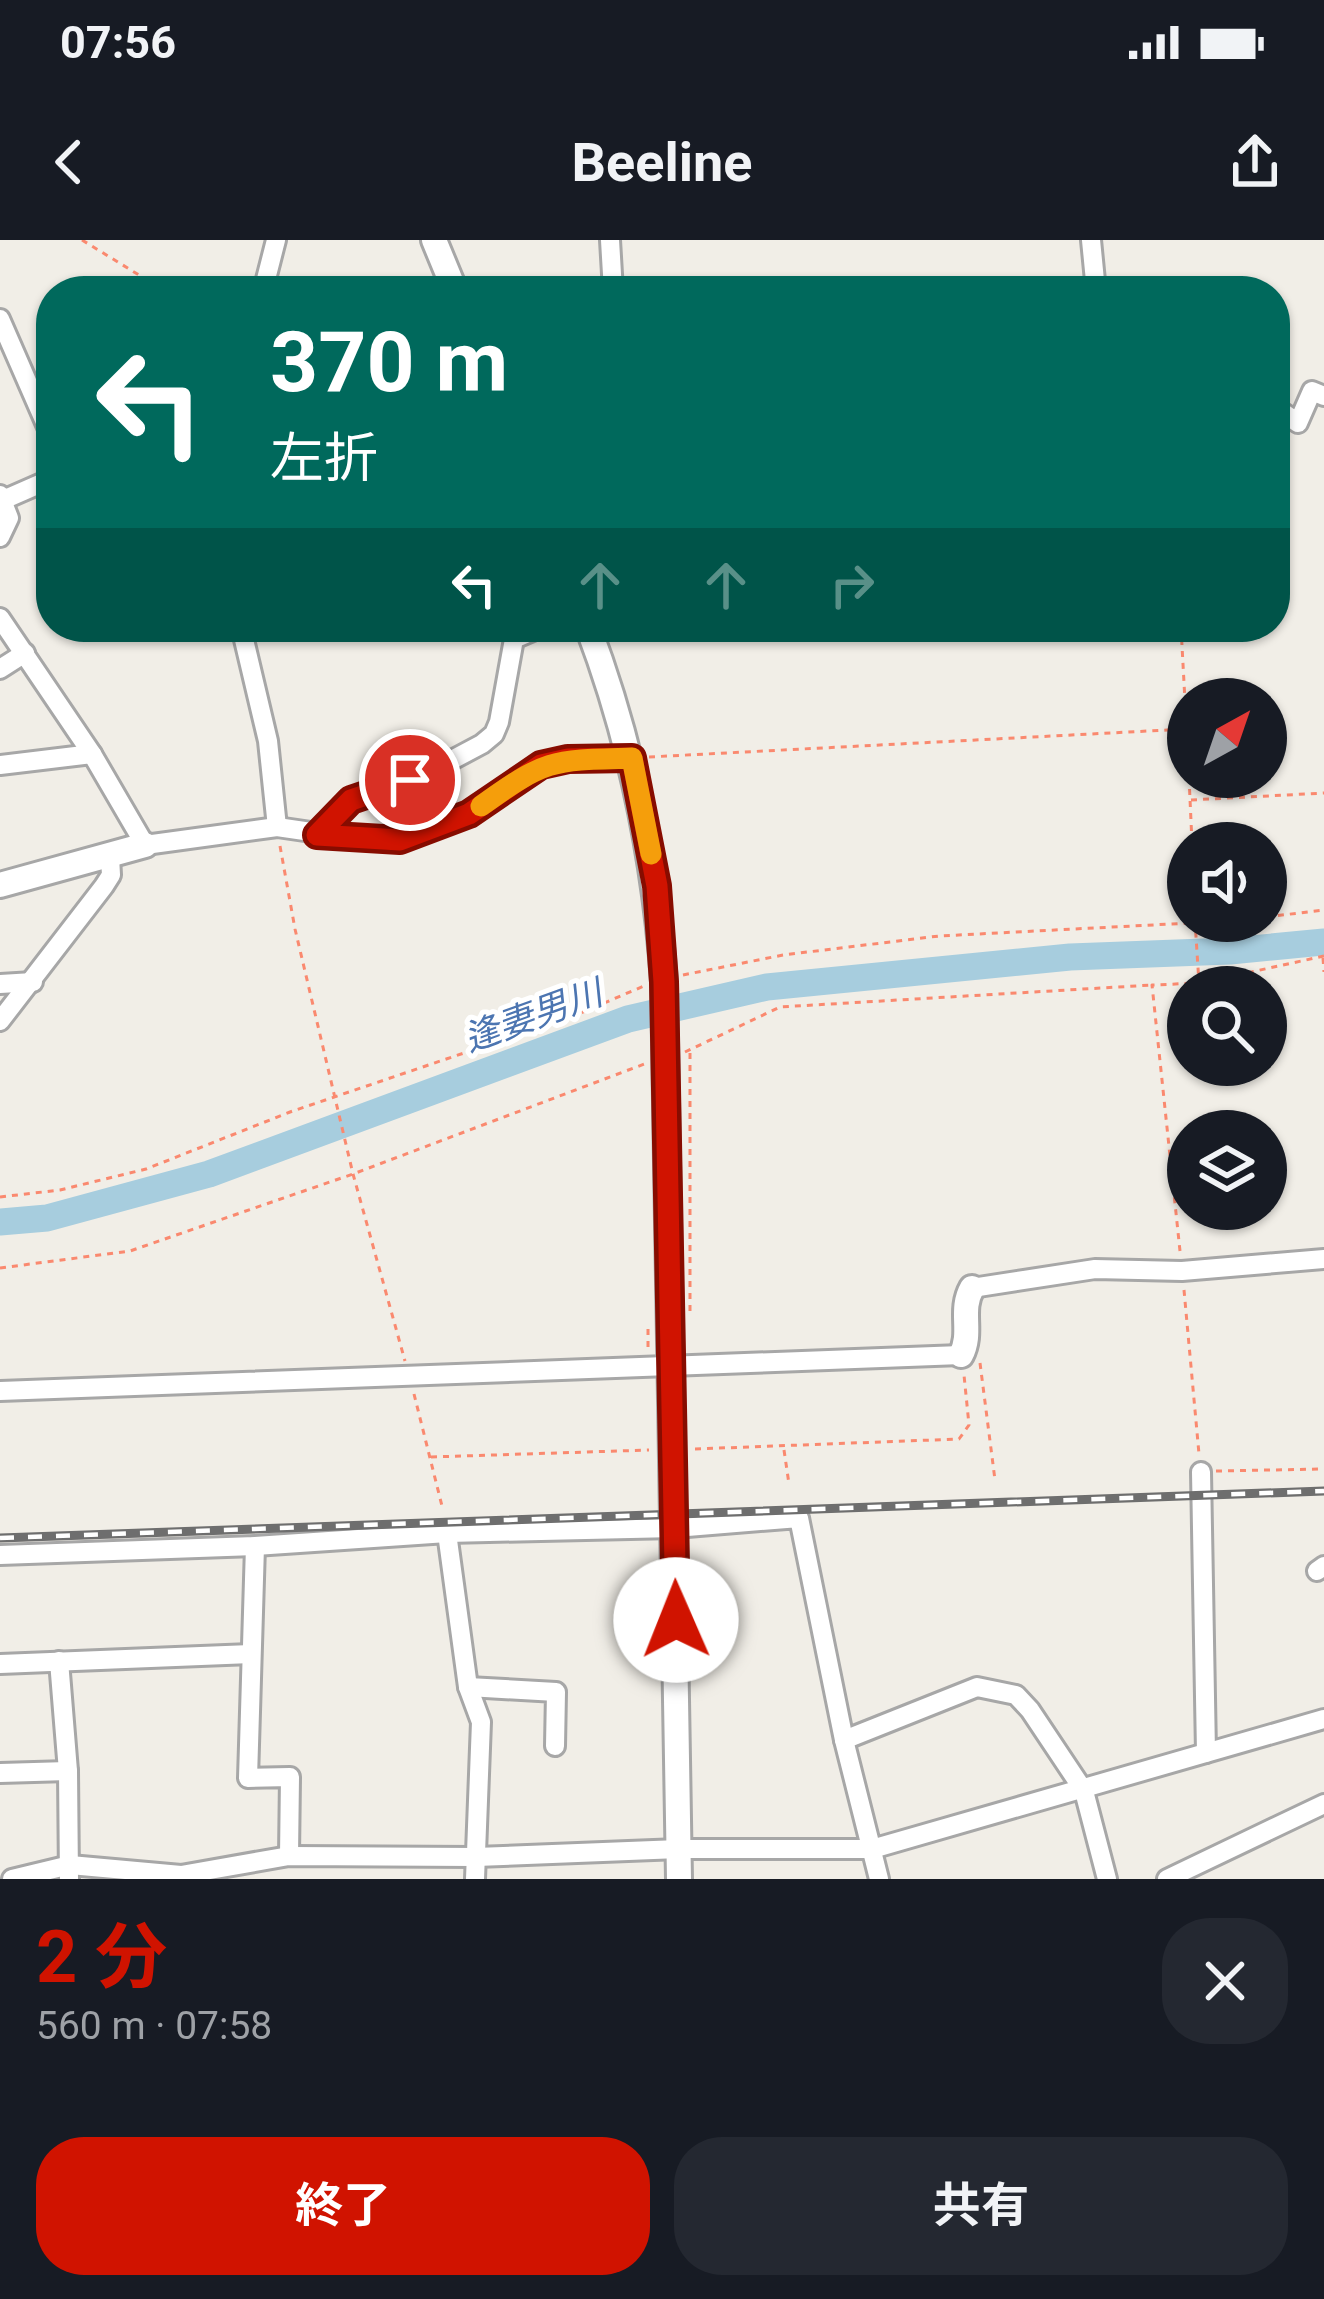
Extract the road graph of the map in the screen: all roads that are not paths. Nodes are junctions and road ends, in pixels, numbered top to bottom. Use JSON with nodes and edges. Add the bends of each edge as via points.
{"nodes":[{"id":1,"x":276,"y":240,"type":"edge"},
{"id":2,"x":434,"y":240,"type":"edge"},
{"id":3,"x":610,"y":240,"type":"edge"},
{"id":4,"x":1090,"y":240,"type":"edge"},
{"id":5,"x":267,"y":276,"type":"edge"},
{"id":6,"x":449,"y":276,"type":"edge"},
{"id":7,"x":612,"y":276,"type":"edge"},
{"id":8,"x":1094,"y":276,"type":"edge"},
{"id":9,"x":0,"y":319,"type":"edge"},
{"id":10,"x":1324,"y":395,"type":"edge"},
{"id":11,"x":36,"y":402,"type":"edge"},
{"id":12,"x":1290,"y":417,"type":"edge"},
{"id":13,"x":36,"y":484,"type":"edge"},
{"id":14,"x":1,"y":497,"type":"edge"},
{"id":15,"x":0,"y":536,"type":"edge"},
{"id":16,"x":0,"y":618,"type":"edge"},
{"id":17,"x":245,"y":642,"type":"edge"},
{"id":18,"x":511,"y":642,"type":"edge"},
{"id":19,"x":593,"y":642,"type":"edge"},
{"id":20,"x":25,"y":653,"type":"junction"},
{"id":21,"x":0,"y":669,"type":"edge"},
{"id":22,"x":92,"y":754,"type":"junction"},
{"id":23,"x":632,"y":758,"type":"junction"},
{"id":24,"x":0,"y":765,"type":"edge"},
{"id":25,"x":277,"y":827,"type":"junction"},
{"id":26,"x":317,"y":835,"type":"junction"},
{"id":27,"x":145,"y":845,"type":"junction"},
{"id":28,"x":110,"y":857,"type":"junction"},
{"id":29,"x":0,"y":885,"type":"edge"},
{"id":30,"x":33,"y":982,"type":"junction"},
{"id":31,"x":0,"y":985,"type":"edge"},
{"id":32,"x":0,"y":1021,"type":"edge"},
{"id":33,"x":1324,"y":1259,"type":"edge"},
{"id":34,"x":972,"y":1288,"type":"joint"},
{"id":35,"x":965,"y":1348,"type":"joint"},
{"id":36,"x":672,"y":1364,"type":"junction"},
{"id":37,"x":0,"y":1391,"type":"edge"},
{"id":38,"x":1201,"y":1472,"type":"road end"},
{"id":39,"x":675,"y":1528,"type":"junction"},
{"id":40,"x":447,"y":1533,"type":"junction"},
{"id":41,"x":255,"y":1546,"type":"junction"},
{"id":42,"x":0,"y":1555,"type":"edge"},
{"id":43,"x":251,"y":1654,"type":"junction"},
{"id":44,"x":59,"y":1661,"type":"junction"},
{"id":45,"x":0,"y":1664,"type":"edge"},
{"id":46,"x":468,"y":1687,"type":"junction"},
{"id":47,"x":1324,"y":1719,"type":"edge"},
{"id":48,"x":844,"y":1740,"type":"junction"},
{"id":49,"x":555,"y":1746,"type":"dead end"},
{"id":50,"x":1206,"y":1753,"type":"junction"},
{"id":51,"x":68,"y":1771,"type":"junction"},
{"id":52,"x":0,"y":1773,"type":"edge"},
{"id":53,"x":1084,"y":1791,"type":"junction"},
{"id":54,"x":1324,"y":1804,"type":"edge"},
{"id":55,"x":679,"y":1849,"type":"junction"},
{"id":56,"x":872,"y":1849,"type":"junction"},
{"id":57,"x":476,"y":1857,"type":"junction"},
{"id":58,"x":277,"y":1864,"type":"edge"},
{"id":59,"x":69,"y":1872,"type":"edge"},
{"id":60,"x":181,"y":1877,"type":"edge"},
{"id":61,"x":12,"y":1879,"type":"edge"},
{"id":62,"x":475,"y":1879,"type":"edge"},
{"id":63,"x":679,"y":1879,"type":"edge"},
{"id":64,"x":879,"y":1879,"type":"edge"},
{"id":65,"x":1107,"y":1879,"type":"edge"},
{"id":66,"x":1167,"y":1879,"type":"edge"}],
"edges":[{"from":1,"to":5,"type":"street"},
{"from":2,"to":6,"type":"street"},
{"from":3,"to":7,"type":"street"},
{"from":4,"to":8,"type":"street"},
{"from":9,"to":11,"type":"street"},
{"from":10,"to":12,"type":"street","via":[[1312,391],[1298,423]]},
{"from":13,"to":14,"type":"street"},
{"from":14,"to":15,"type":"street","via":[[9,523]]},
{"from":16,"to":20,"type":"street"},
{"from":17,"to":25,"type":"street"},
{"from":18,"to":26,"type":"street","via":[[494,734],[435,769],[351,800]]},
{"from":19,"to":23,"type":"street"},
{"from":20,"to":21,"type":"street"},
{"from":20,"to":22,"type":"street"},
{"from":22,"to":24,"type":"street"},
{"from":22,"to":27,"type":"street"},
{"from":23,"to":26,"type":"street","via":[[541,765],[469,814],[400,840]]},
{"from":23,"to":36,"type":"street","via":[[657,886],[674,1050]]},
{"from":25,"to":26,"type":"street"},
{"from":25,"to":27,"type":"street"},
{"from":27,"to":28,"type":"street"},
{"from":28,"to":29,"type":"street"},
{"from":28,"to":30,"type":"street","via":[[111,875]]},
{"from":30,"to":31,"type":"street"},
{"from":30,"to":32,"type":"street"},
{"from":33,"to":34,"type":"street","via":[[1095,1269]]},
{"from":34,"to":35,"type":"street","via":[[964,1302]]},
{"from":35,"to":36,"type":"street"},
{"from":36,"to":37,"type":"street"},
{"from":36,"to":39,"type":"street"},
{"from":38,"to":50,"type":"street"},
{"from":39,"to":40,"type":"street"},
{"from":39,"to":48,"type":"street","via":[[799,1518]]},
{"from":39,"to":55,"type":"street"},
{"from":40,"to":41,"type":"street"},
{"from":40,"to":46,"type":"street"},
{"from":41,"to":42,"type":"street"},
{"from":41,"to":43,"type":"street"},
{"from":43,"to":44,"type":"street"},
{"from":43,"to":58,"type":"street","via":[[248,1778],[290,1777]]},
{"from":44,"to":45,"type":"street"},
{"from":44,"to":51,"type":"street"},
{"from":46,"to":49,"type":"street","via":[[556,1691]]},
{"from":46,"to":57,"type":"street","via":[[481,1722]]},
{"from":47,"to":50,"type":"street"},
{"from":48,"to":53,"type":"street","via":[[977,1687],[1016,1695]]},
{"from":48,"to":56,"type":"street"},
{"from":50,"to":53,"type":"street"},
{"from":51,"to":52,"type":"street"},
{"from":51,"to":59,"type":"street"},
{"from":53,"to":56,"type":"street"},
{"from":53,"to":65,"type":"street"},
{"from":54,"to":66,"type":"street"},
{"from":55,"to":56,"type":"street"},
{"from":55,"to":57,"type":"street"},
{"from":55,"to":63,"type":"street"},
{"from":56,"to":64,"type":"street"},
{"from":57,"to":58,"type":"street"},
{"from":57,"to":62,"type":"street"},
{"from":58,"to":60,"type":"street"},
{"from":59,"to":60,"type":"street"},
{"from":59,"to":61,"type":"street"}]}
